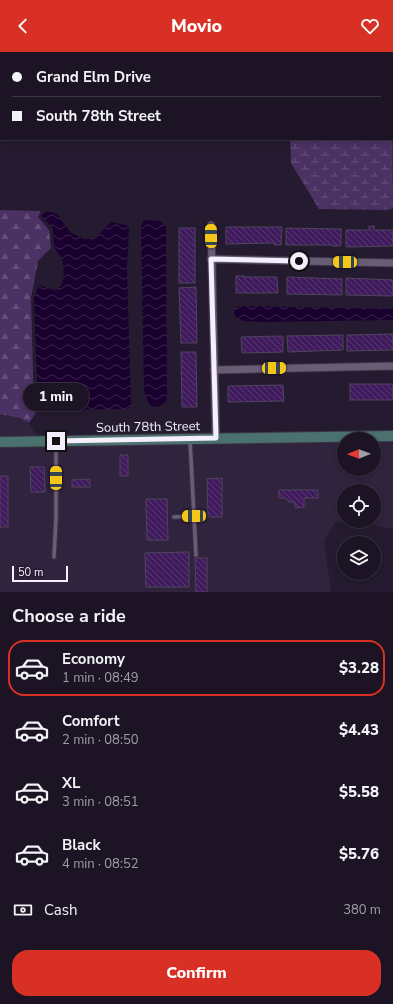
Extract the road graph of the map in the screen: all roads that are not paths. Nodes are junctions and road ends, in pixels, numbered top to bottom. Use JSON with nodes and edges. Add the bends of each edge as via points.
{"nodes":[{"id":1,"x":211,"y":225,"type":"dead end"},
{"id":2,"x":211,"y":259,"type":"junction"},
{"id":3,"x":393,"y":263,"type":"edge"},
{"id":4,"x":393,"y":366,"type":"edge"},
{"id":5,"x":214,"y":370,"type":"junction"},
{"id":6,"x":393,"y":436,"type":"edge"},
{"id":7,"x":216,"y":438,"type":"junction"},
{"id":8,"x":190,"y":439,"type":"junction"},
{"id":9,"x":56,"y":441,"type":"junction"},
{"id":10,"x":0,"y":442,"type":"edge"},
{"id":11,"x":194,"y":516,"type":"junction"},
{"id":12,"x":174,"y":517,"type":"dead end"},
{"id":13,"x":196,"y":556,"type":"dead end"},
{"id":14,"x":54,"y":557,"type":"dead end"}],
"edges":[{"from":1,"to":2,"type":"street"},
{"from":2,"to":3,"type":"street"},
{"from":2,"to":5,"type":"street"},
{"from":4,"to":5,"type":"street"},
{"from":5,"to":7,"type":"street"},
{"from":6,"to":7,"type":"street","name":"South 78th Street"},
{"from":7,"to":8,"type":"street","name":"South 78th Street"},
{"from":8,"to":9,"type":"street","name":"South 78th Street"},
{"from":8,"to":11,"type":"lane"},
{"from":9,"to":10,"type":"street","name":"South 78th Street"},
{"from":9,"to":14,"type":"lane"},
{"from":11,"to":12,"type":"lane"},
{"from":11,"to":13,"type":"lane"}]}
